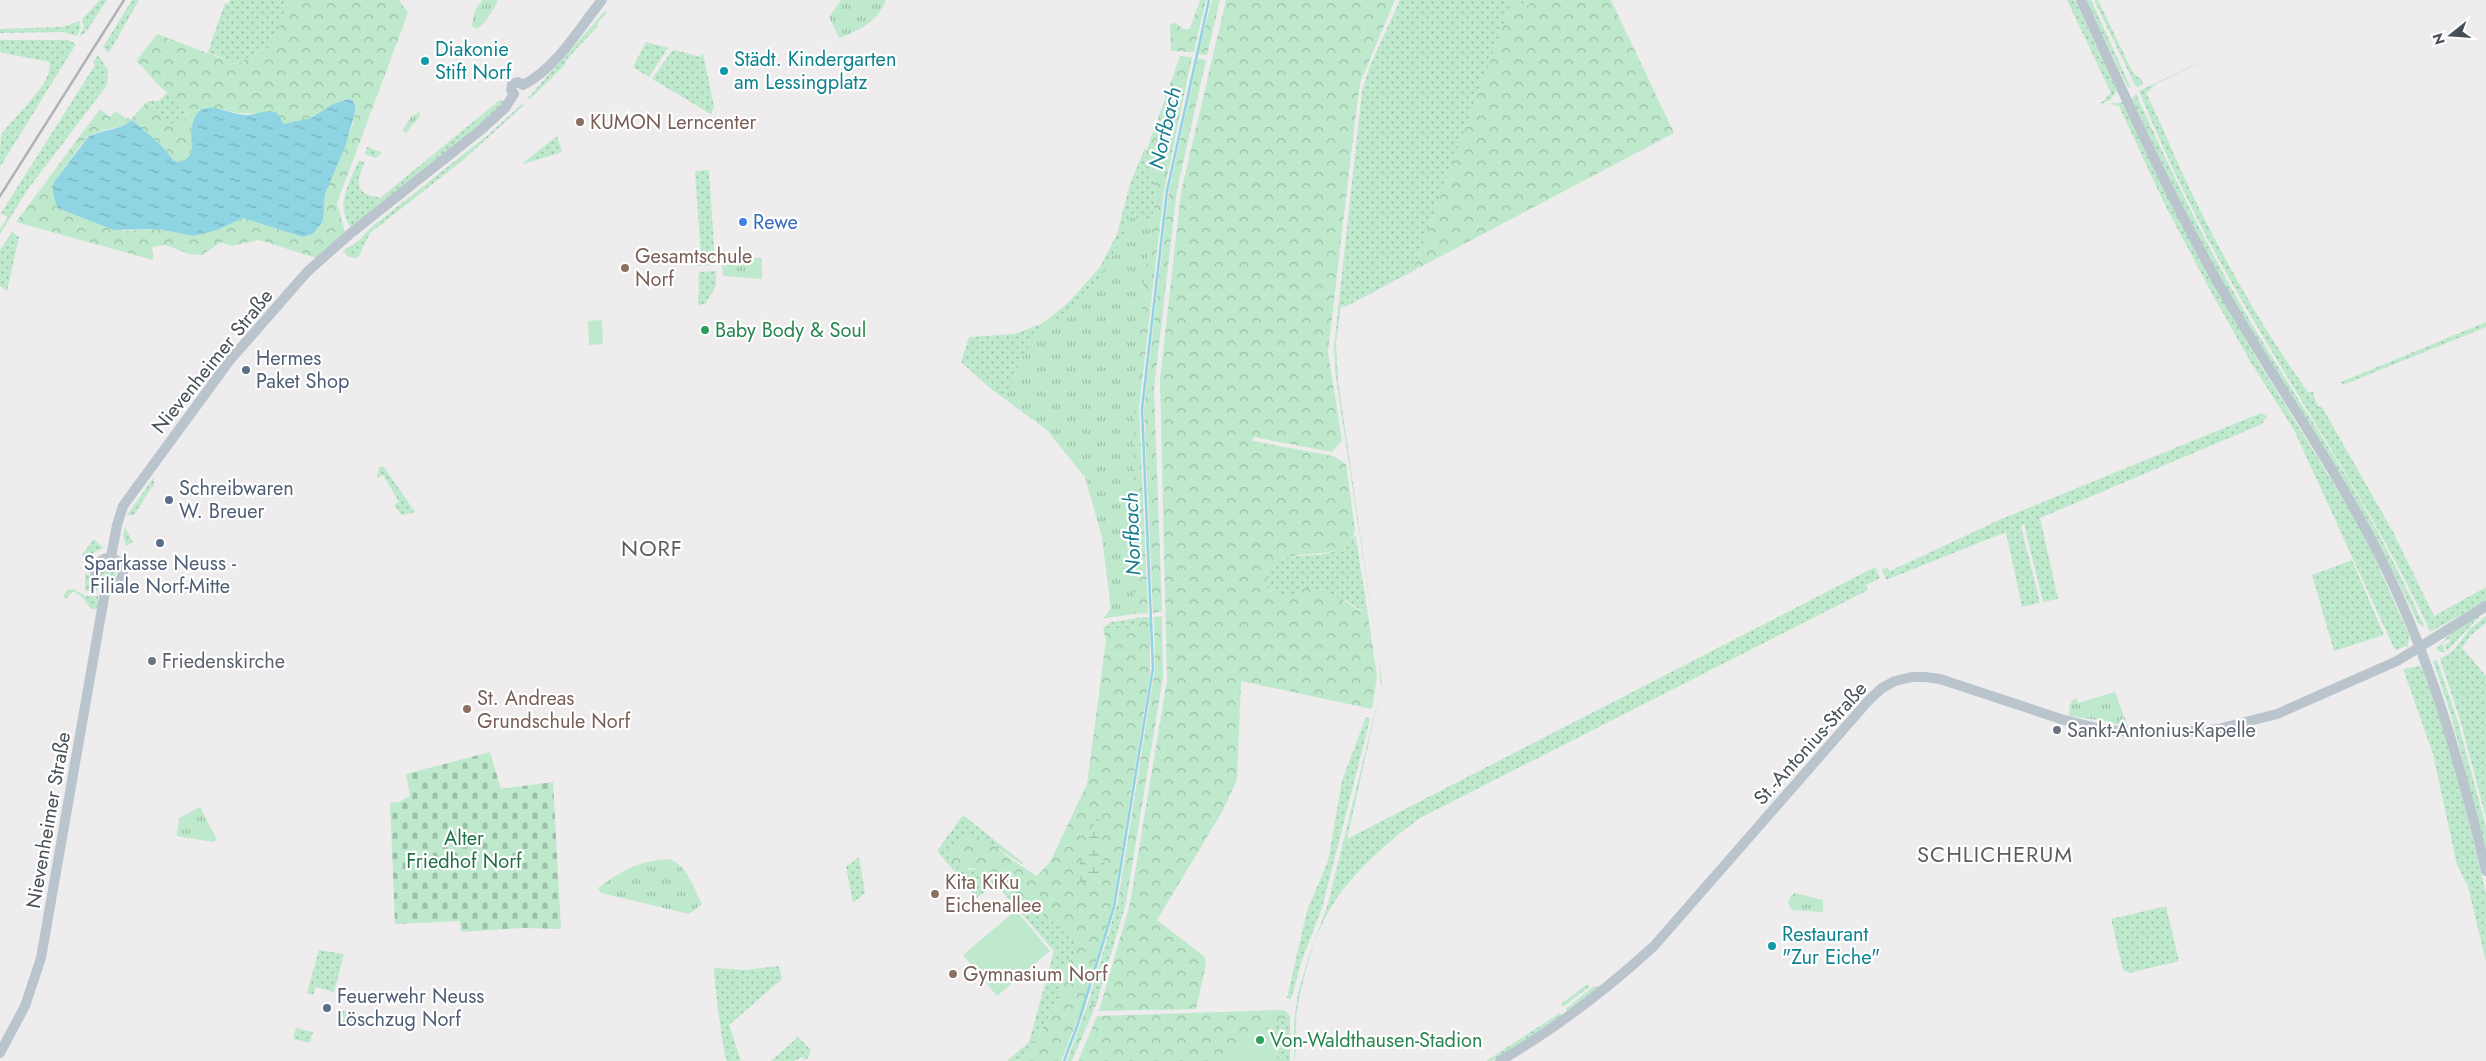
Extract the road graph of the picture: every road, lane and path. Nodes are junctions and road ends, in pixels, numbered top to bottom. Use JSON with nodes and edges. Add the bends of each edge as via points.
{"nodes":[{"id":1,"x":602,"y":0,"type":"edge"},
{"id":2,"x":2081,"y":0,"type":"edge"},
{"id":3,"x":111,"y":557,"type":"junction"},
{"id":4,"x":106,"y":586,"type":"junction"},
{"id":5,"x":2486,"y":606,"type":"edge"},
{"id":6,"x":2421,"y":647,"type":"junction"},
{"id":7,"x":2486,"y":871,"type":"edge"},
{"id":8,"x":0,"y":1052,"type":"edge"},
{"id":9,"x":1500,"y":1061,"type":"edge"}],
"edges":[{"from":1,"to":3,"type":"main road","name":"Nievenheimer Straße","via":[[547,67],[523,85],[522,93],[514,94],[505,108],[482,129],[331,250],[248,338],[123,506]]},
{"from":2,"to":6,"type":"main road","via":[[2195,239],[2255,346],[2360,519]]},
{"from":3,"to":4,"type":"main road","via":[[100,560],[94,568],[97,580]]},
{"from":3,"to":4,"type":"main road","via":[[121,564],[123,576],[117,584]]},
{"from":4,"to":8,"type":"main road","name":"Nievenheimer Straße","via":[[41,958],[25,1006]]},
{"from":5,"to":6,"type":"main road","name":"St.-Antonius-Straße"},
{"from":6,"to":7,"type":"main road","via":[[2457,755]]},
{"from":6,"to":9,"type":"main road","name":"St.-Antonius-Straße","via":[[2395,662],[2267,717],[2218,729],[2162,734],[2118,732],[2070,722],[1932,678],[1912,677],[1895,682],[1869,700],[1654,946],[1579,1007]]}]}
